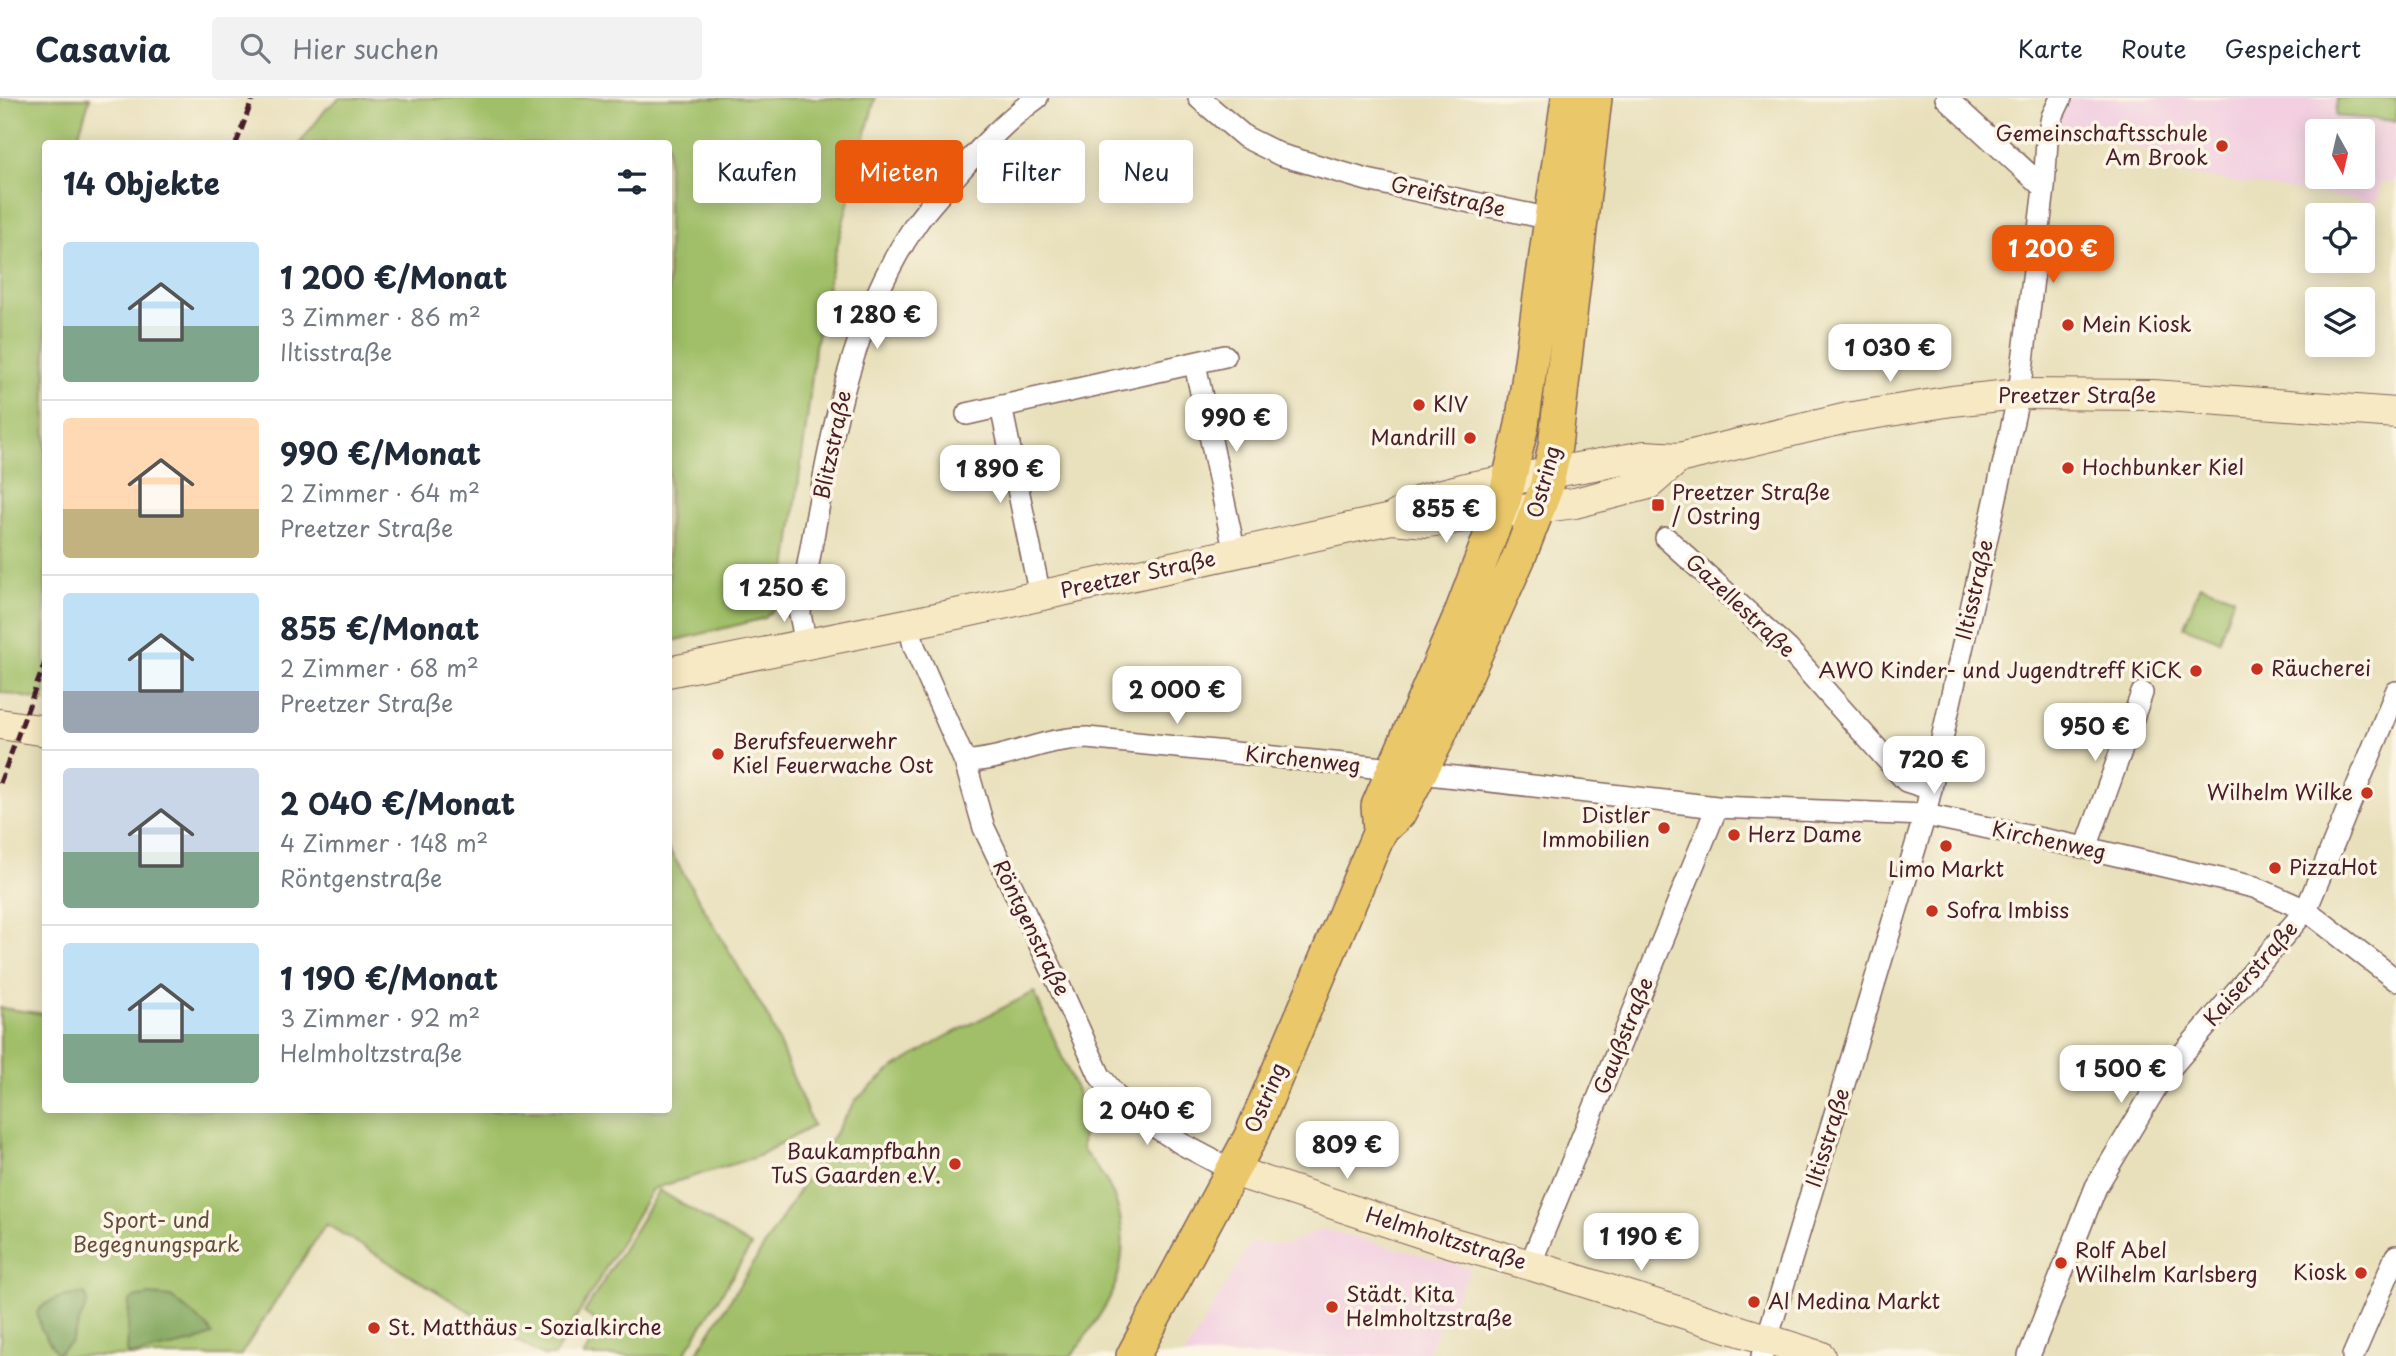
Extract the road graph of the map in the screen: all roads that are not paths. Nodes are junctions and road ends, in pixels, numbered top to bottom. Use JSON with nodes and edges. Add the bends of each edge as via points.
{"nodes":[{"id":1,"x":1037,"y":98,"type":"edge"},
{"id":2,"x":1199,"y":98,"type":"edge"},
{"id":3,"x":1568,"y":98,"type":"edge"},
{"id":4,"x":1595,"y":98,"type":"edge"},
{"id":5,"x":1946,"y":98,"type":"edge"},
{"id":6,"x":2061,"y":98,"type":"edge"},
{"id":7,"x":2044,"y":180,"type":"junction"},
{"id":8,"x":1551,"y":219,"type":"junction"},
{"id":9,"x":1225,"y":356,"type":"dead end"},
{"id":10,"x":1195,"y":363,"type":"junction"},
{"id":11,"x":2019,"y":394,"type":"junction"},
{"id":12,"x":1001,"y":405,"type":"junction"},
{"id":13,"x":2396,"y":413,"type":"edge"},
{"id":14,"x":967,"y":414,"type":"dead end"},
{"id":15,"x":1679,"y":458,"type":"junction"},
{"id":16,"x":1550,"y":472,"type":"junction"},
{"id":17,"x":1510,"y":479,"type":"junction"},
{"id":18,"x":1539,"y":508,"type":"junction"},
{"id":19,"x":1500,"y":514,"type":"junction"},
{"id":20,"x":1391,"y":519,"type":"junction"},
{"id":21,"x":1667,"y":538,"type":"dead end"},
{"id":22,"x":1235,"y":554,"type":"junction"},
{"id":23,"x":1040,"y":596,"type":"junction"},
{"id":24,"x":909,"y":624,"type":"junction"},
{"id":25,"x":806,"y":645,"type":"junction"},
{"id":26,"x":672,"y":671,"type":"edge"},
{"id":27,"x":2396,"y":692,"type":"edge"},
{"id":28,"x":2142,"y":693,"type":"dead end"},
{"id":29,"x":0,"y":724,"type":"edge"},
{"id":30,"x":42,"y":730,"type":"edge"},
{"id":31,"x":965,"y":762,"type":"junction"},
{"id":32,"x":1407,"y":771,"type":"junction"},
{"id":33,"x":1931,"y":789,"type":"junction"},
{"id":34,"x":1717,"y":807,"type":"junction"},
{"id":35,"x":1925,"y":815,"type":"junction"},
{"id":36,"x":2086,"y":848,"type":"junction"},
{"id":37,"x":2306,"y":910,"type":"junction"},
{"id":38,"x":2396,"y":980,"type":"edge"},
{"id":39,"x":1233,"y":1171,"type":"junction"},
{"id":40,"x":2396,"y":1256,"type":"edge"},
{"id":41,"x":1530,"y":1265,"type":"junction"},
{"id":42,"x":1765,"y":1347,"type":"edge"},
{"id":43,"x":1133,"y":1356,"type":"edge"},
{"id":44,"x":1820,"y":1356,"type":"edge"},
{"id":45,"x":2029,"y":1356,"type":"edge"},
{"id":46,"x":2354,"y":1356,"type":"edge"}],
"edges":[{"from":1,"to":25,"type":"street","name":"Blitzstraße","via":[[1009,118],[916,224],[855,349],[836,418],[801,602]]},
{"from":2,"to":8,"type":"street","name":"Greifstraße","via":[[1245,137],[1281,155],[1367,180]]},
{"from":3,"to":8,"type":"main road","name":"Ostring"},
{"from":4,"to":16,"type":"main road","name":"Ostring"},
{"from":5,"to":7,"type":"street"},
{"from":6,"to":7,"type":"street","name":"Iltisstraße","via":[[2047,141]]},
{"from":7,"to":11,"type":"street","name":"Iltisstraße"},
{"from":8,"to":17,"type":"main road","name":"Ostring"},
{"from":9,"to":10,"type":"street"},
{"from":10,"to":12,"type":"street"},
{"from":10,"to":22,"type":"street","name":"Preetzer Straße"},
{"from":11,"to":13,"type":"street","name":"Preetzer Straße","via":[[2166,396]]},
{"from":11,"to":15,"type":"street","name":"Preetzer Straße","via":[[1847,418]]},
{"from":11,"to":33,"type":"street","name":"Iltisstraße"},
{"from":12,"to":14,"type":"street"},
{"from":12,"to":23,"type":"street","name":"Preetzer Straße"},
{"from":15,"to":16,"type":"street","name":"Preetzer Straße","via":[[1645,456]]},
{"from":15,"to":18,"type":"street","name":"Preetzer Straße","via":[[1649,484]]},
{"from":16,"to":17,"type":"street","name":"Preetzer Straße"},
{"from":16,"to":18,"type":"main road","name":"Ostring"},
{"from":17,"to":19,"type":"main road","name":"Ostring"},
{"from":17,"to":20,"type":"street","name":"Preetzer Straße","via":[[1423,499]]},
{"from":18,"to":19,"type":"street","name":"Preetzer Straße"},
{"from":18,"to":32,"type":"main road","name":"Ostring","via":[[1501,599]]},
{"from":19,"to":20,"type":"street","name":"Preetzer Straße","via":[[1426,522]]},
{"from":19,"to":32,"type":"main road","name":"Ostring"},
{"from":20,"to":22,"type":"street","name":"Preetzer Straße"},
{"from":21,"to":33,"type":"street","name":"Gazellestraße","via":[[1788,649],[1906,781]]},
{"from":22,"to":23,"type":"street","name":"Preetzer Straße"},
{"from":23,"to":24,"type":"street","name":"Preetzer Straße"},
{"from":24,"to":25,"type":"street","name":"Preetzer Straße"},
{"from":24,"to":31,"type":"street","name":"Röntgenstraße","via":[[914,646]]},
{"from":25,"to":26,"type":"street","name":"Preetzer Straße"},
{"from":27,"to":37,"type":"street","name":"Kaiserstraße"},
{"from":28,"to":36,"type":"street"},
{"from":29,"to":30,"type":"street"},
{"from":31,"to":32,"type":"street","name":"Kirchenweg","via":[[1067,738],[1087,738]]},
{"from":31,"to":39,"type":"street","name":"Röntgenstraße","via":[[984,828],[1100,1076],[1127,1110]]},
{"from":32,"to":34,"type":"street","name":"Kirchenweg"},
{"from":32,"to":39,"type":"main road","name":"Ostring","via":[[1378,806],[1380,831]]},
{"from":33,"to":35,"type":"street","name":"Iltisstraße"},
{"from":34,"to":35,"type":"street","name":"Kirchenweg"},
{"from":34,"to":41,"type":"street","name":"Gaußstraße"},
{"from":35,"to":36,"type":"street","name":"Kirchenweg"},
{"from":35,"to":42,"type":"street","name":"Iltisstraße"},
{"from":36,"to":37,"type":"street","name":"Kirchenweg","via":[[2254,887]]},
{"from":37,"to":38,"type":"street","name":"Kirchenweg"},
{"from":37,"to":45,"type":"street","name":"Kaiserstraße","via":[[2161,1079],[2096,1188]]},
{"from":39,"to":41,"type":"street","name":"Helmholtzstraße"},
{"from":39,"to":43,"type":"main road","name":"Ostring"},
{"from":40,"to":46,"type":"street"},
{"from":41,"to":42,"type":"street","name":"Helmholtzstraße"},
{"from":42,"to":44,"type":"street","name":"Helmholtzstraße"}]}
